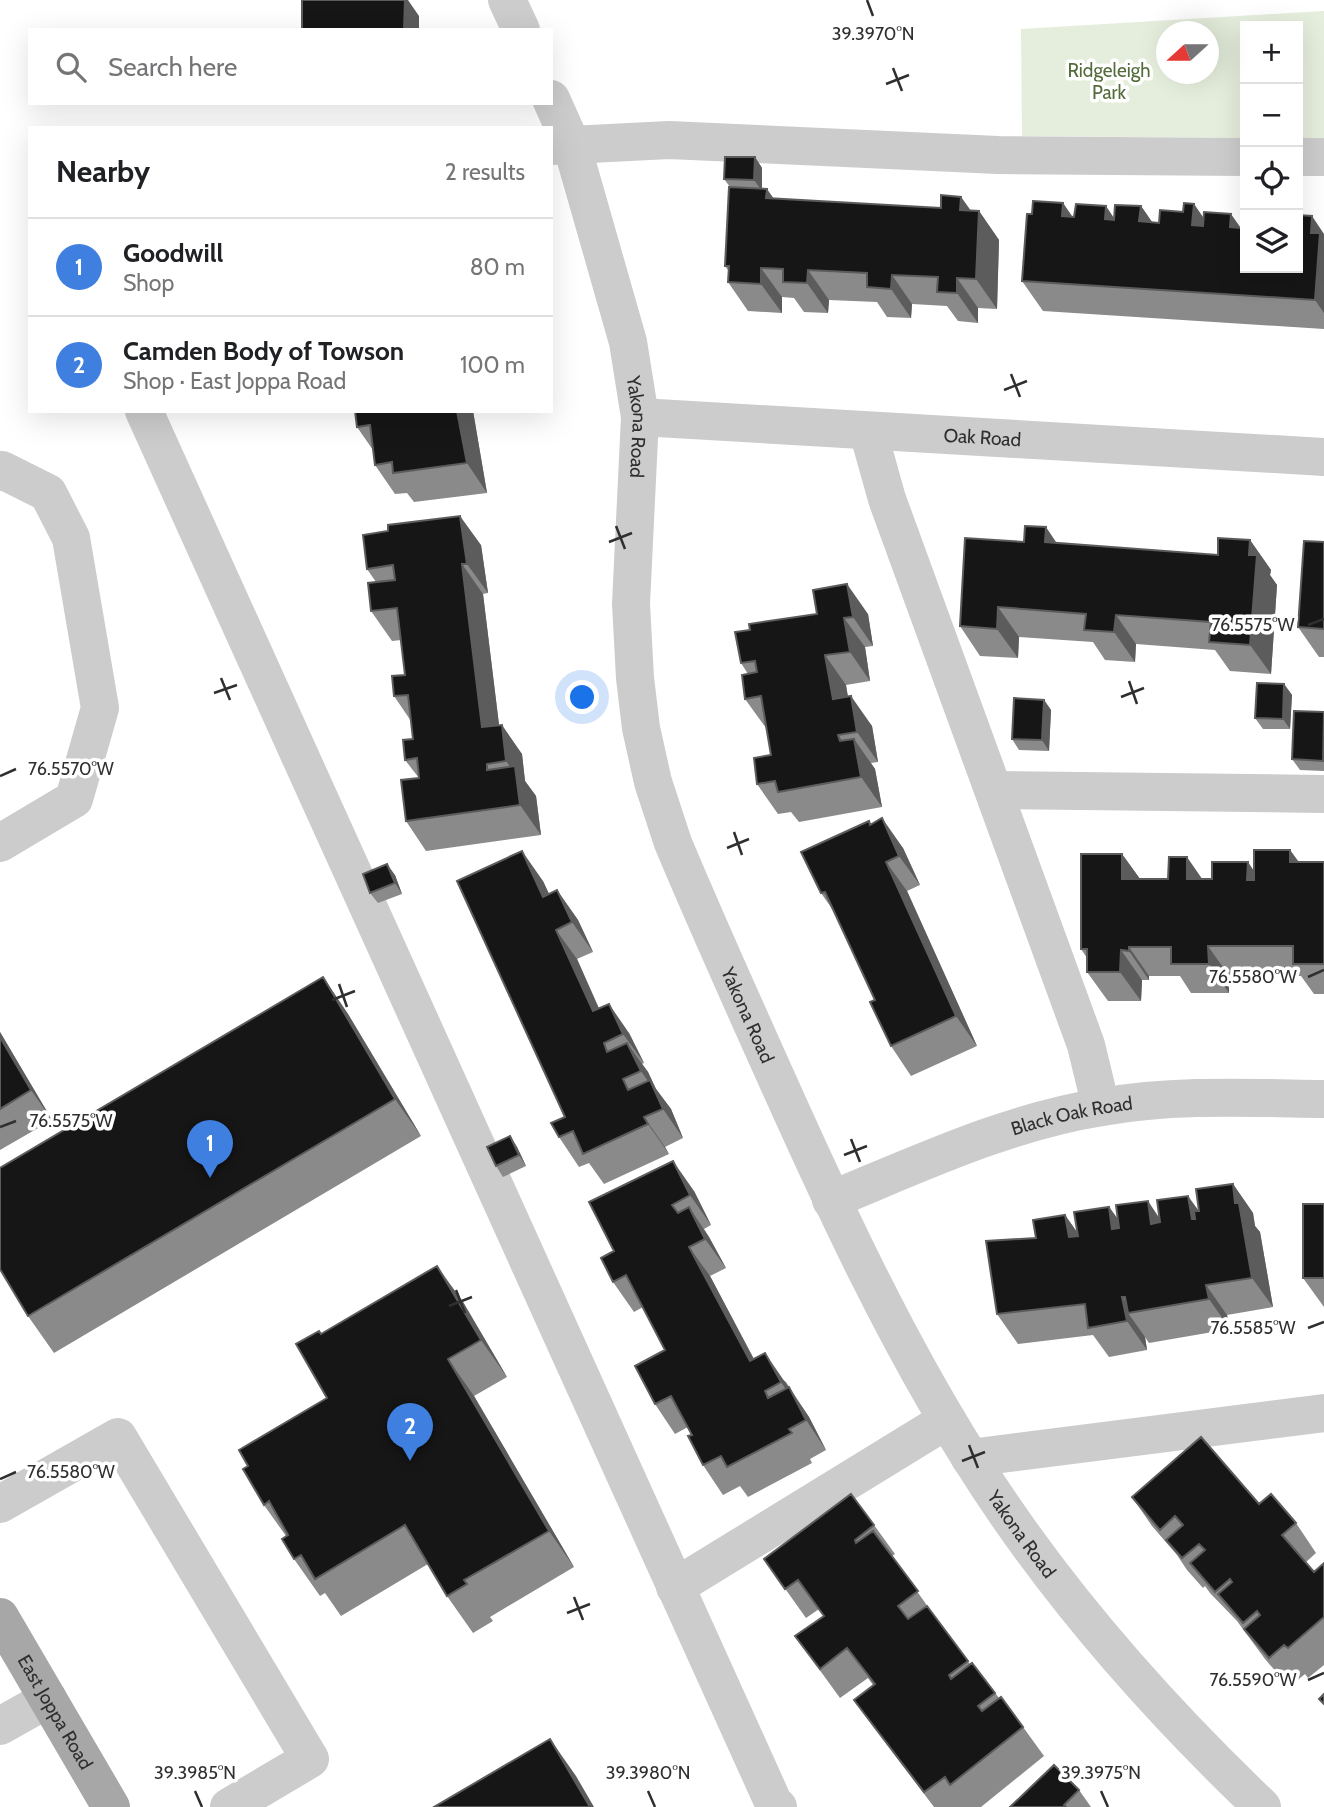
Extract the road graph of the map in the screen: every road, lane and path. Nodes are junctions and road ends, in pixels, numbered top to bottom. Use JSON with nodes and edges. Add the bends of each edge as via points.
{"nodes":[{"id":1,"x":507,"y":0,"type":"edge"},
{"id":2,"x":519,"y":28,"type":"edge"},
{"id":3,"x":552,"y":105,"type":"edge"},
{"id":4,"x":561,"y":146,"type":"edge"},
{"id":5,"x":1240,"y":157,"type":"edge"},
{"id":6,"x":1303,"y":157,"type":"edge"},
{"id":7,"x":1324,"y":158,"type":"edge"},
{"id":8,"x":145,"y":413,"type":"edge"},
{"id":9,"x":640,"y":417,"type":"junction"},
{"id":10,"x":867,"y":430,"type":"junction"},
{"id":11,"x":1324,"y":457,"type":"edge"},
{"id":12,"x":0,"y":472,"type":"edge"},
{"id":13,"x":995,"y":790,"type":"junction"},
{"id":14,"x":1324,"y":794,"type":"edge"},
{"id":15,"x":0,"y":843,"type":"edge"},
{"id":16,"x":1324,"y":1099,"type":"edge"},
{"id":17,"x":1101,"y":1107,"type":"junction"},
{"id":18,"x":831,"y":1200,"type":"junction"},
{"id":19,"x":1324,"y":1413,"type":"edge"},
{"id":20,"x":947,"y":1420,"type":"junction"},
{"id":21,"x":970,"y":1458,"type":"junction"},
{"id":22,"x":0,"y":1504,"type":"edge"},
{"id":23,"x":675,"y":1587,"type":"junction"},
{"id":24,"x":0,"y":1618,"type":"edge"},
{"id":25,"x":48,"y":1699,"type":"junction"},
{"id":26,"x":0,"y":1726,"type":"edge"},
{"id":27,"x":111,"y":1807,"type":"edge"},
{"id":28,"x":229,"y":1807,"type":"edge"},
{"id":29,"x":778,"y":1807,"type":"edge"},
{"id":30,"x":1262,"y":1807,"type":"edge"}],
"edges":[{"from":1,"to":2,"type":"street"},
{"from":3,"to":4,"type":"street","name":"Yakona Road"},
{"from":4,"to":5,"type":"street","via":[[669,140],[998,155]]},
{"from":4,"to":9,"type":"street","name":"Yakona Road","via":[[628,342]]},
{"from":6,"to":7,"type":"street"},
{"from":8,"to":23,"type":"street"},
{"from":9,"to":10,"type":"street","name":"Oak Road"},
{"from":9,"to":18,"type":"street","name":"Yakona Road","via":[[631,604],[641,728],[653,782],[673,843]]},
{"from":10,"to":11,"type":"street","name":"Oak Road"},
{"from":10,"to":13,"type":"street","via":[[887,499]]},
{"from":12,"to":15,"type":"street","via":[[48,494],[71,538],[100,708],[74,799]]},
{"from":13,"to":14,"type":"street"},
{"from":13,"to":17,"type":"street","via":[[1086,1045]]},
{"from":16,"to":17,"type":"street","name":"Black Oak Road","via":[[1185,1099]]},
{"from":17,"to":18,"type":"street","name":"Black Oak Road","via":[[1028,1124],[960,1147]]},
{"from":18,"to":20,"type":"street","name":"Yakona Road"},
{"from":19,"to":21,"type":"street"},
{"from":20,"to":21,"type":"street","name":"Yakona Road"},
{"from":20,"to":23,"type":"street"},
{"from":21,"to":30,"type":"street","name":"Yakona Road","via":[[1106,1640]]},
{"from":22,"to":28,"type":"street","via":[[118,1437],[310,1759]]},
{"from":23,"to":29,"type":"street"},
{"from":24,"to":25,"type":"main road","name":"East Joppa Road"},
{"from":25,"to":26,"type":"street"},
{"from":25,"to":27,"type":"main road","name":"East Joppa Road"}]}
